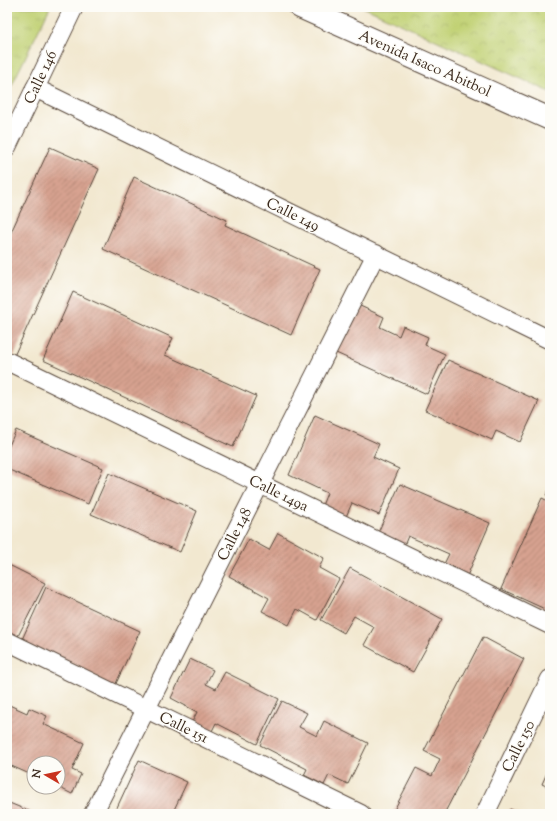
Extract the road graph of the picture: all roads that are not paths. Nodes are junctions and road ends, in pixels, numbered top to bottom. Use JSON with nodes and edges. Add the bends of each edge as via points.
{"nodes":[{"id":1,"x":74,"y":7,"type":"edge"},
{"id":2,"x":300,"y":7,"type":"edge"},
{"id":3,"x":328,"y":13,"type":"edge"},
{"id":4,"x":35,"y":88,"type":"junction"},
{"id":5,"x":550,"y":119,"type":"edge"},
{"id":6,"x":7,"y":147,"type":"edge"},
{"id":7,"x":376,"y":254,"type":"junction"},
{"id":8,"x":550,"y":340,"type":"edge"},
{"id":9,"x":7,"y":361,"type":"edge"},
{"id":10,"x":260,"y":484,"type":"junction"},
{"id":11,"x":550,"y":625,"type":"edge"},
{"id":12,"x":7,"y":641,"type":"edge"},
{"id":13,"x":550,"y":679,"type":"edge"},
{"id":14,"x":146,"y":709,"type":"junction"},
{"id":15,"x":93,"y":814,"type":"edge"},
{"id":16,"x":361,"y":814,"type":"edge"},
{"id":17,"x":485,"y":814,"type":"edge"}],
"edges":[{"from":1,"to":4,"type":"street","name":"Calle 146"},
{"from":2,"to":3,"type":"main road","name":"Avenida Isaco Abitbol"},
{"from":3,"to":5,"type":"main road","name":"Avenida Isaco Abitbol"},
{"from":4,"to":6,"type":"street","name":"Calle 146"},
{"from":4,"to":7,"type":"street","name":"Calle 149"},
{"from":7,"to":8,"type":"street","name":"Calle 149"},
{"from":7,"to":10,"type":"street","name":"Calle 148"},
{"from":9,"to":10,"type":"street","name":"Calle 149a"},
{"from":10,"to":11,"type":"street","name":"Calle 149a"},
{"from":10,"to":14,"type":"street","name":"Calle 148"},
{"from":12,"to":14,"type":"street","name":"Calle 151"},
{"from":13,"to":17,"type":"street","name":"Calle 150"},
{"from":14,"to":15,"type":"street","name":"Calle 148"},
{"from":14,"to":16,"type":"street","name":"Calle 151"}]}
